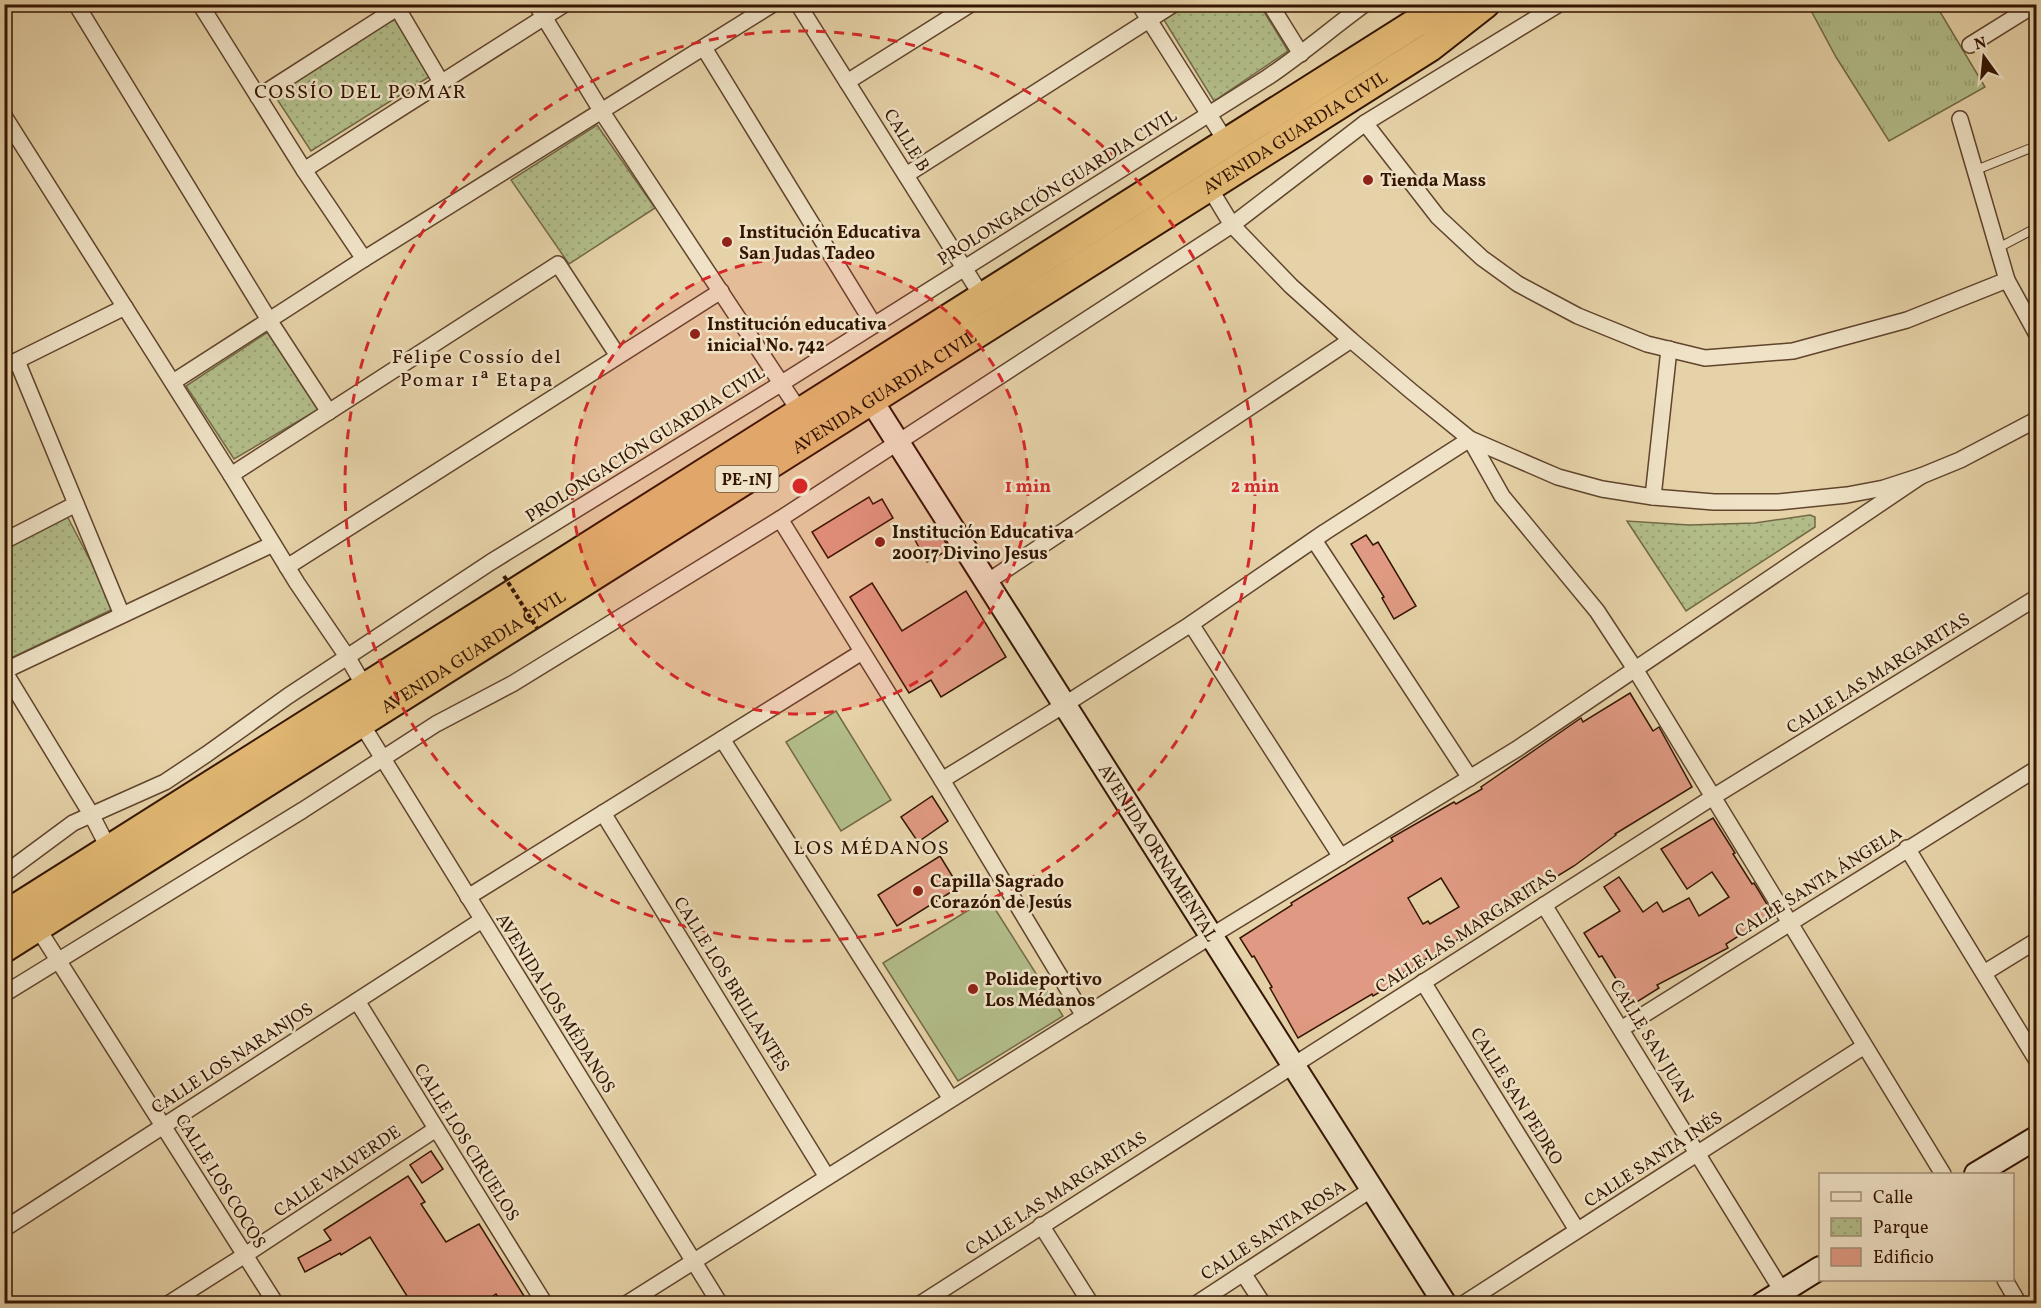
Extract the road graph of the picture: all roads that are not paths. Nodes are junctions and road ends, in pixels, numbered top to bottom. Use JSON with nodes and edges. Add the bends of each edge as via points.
{"nodes":[{"id":1,"x":76,"y":4,"type":"edge"},
{"id":2,"x":565,"y":4,"type":"edge"},
{"id":3,"x":773,"y":4,"type":"edge"},
{"id":4,"x":798,"y":4,"type":"edge"},
{"id":5,"x":970,"y":4,"type":"edge"},
{"id":6,"x":1139,"y":4,"type":"edge"},
{"id":7,"x":1174,"y":4,"type":"edge"},
{"id":8,"x":1270,"y":4,"type":"edge"},
{"id":9,"x":1365,"y":4,"type":"edge"},
{"id":10,"x":1485,"y":4,"type":"edge"},
{"id":11,"x":1559,"y":4,"type":"edge"},
{"id":12,"x":2036,"y":4,"type":"edge"},
{"id":13,"x":201,"y":5,"type":"edge"},
{"id":14,"x":396,"y":6,"type":"edge"},
{"id":15,"x":1427,"y":9,"type":"edge"},
{"id":16,"x":540,"y":11,"type":"edge"},
{"id":17,"x":1148,"y":21,"type":"junction"},
{"id":18,"x":1970,"y":45,"type":"dead end"},
{"id":19,"x":704,"y":48,"type":"junction"},
{"id":20,"x":1301,"y":54,"type":"junction"},
{"id":21,"x":441,"y":82,"type":"junction"},
{"id":22,"x":847,"y":82,"type":"junction"},
{"id":23,"x":258,"y":97,"type":"junction"},
{"id":24,"x":603,"y":111,"type":"junction"},
{"id":25,"x":1209,"y":115,"type":"junction"},
{"id":26,"x":4,"y":117,"type":"edge"},
{"id":27,"x":1960,"y":119,"type":"dead end"},
{"id":28,"x":1365,"y":123,"type":"junction"},
{"id":29,"x":1227,"y":143,"type":"junction"},
{"id":30,"x":2037,"y":146,"type":"edge"},
{"id":31,"x":304,"y":170,"type":"junction"},
{"id":32,"x":1976,"y":170,"type":"junction"},
{"id":33,"x":906,"y":175,"type":"junction"},
{"id":34,"x":1209,"y":187,"type":"junction"},
{"id":35,"x":1232,"y":225,"type":"junction"},
{"id":36,"x":2037,"y":228,"type":"edge"},
{"id":37,"x":1998,"y":248,"type":"junction"},
{"id":38,"x":364,"y":259,"type":"junction"},
{"id":39,"x":965,"y":268,"type":"junction"},
{"id":40,"x":2007,"y":280,"type":"junction"},
{"id":41,"x":721,"y":291,"type":"junction"},
{"id":42,"x":983,"y":298,"type":"junction"},
{"id":43,"x":125,"y":307,"type":"junction"},
{"id":44,"x":269,"y":320,"type":"junction"},
{"id":45,"x":874,"y":326,"type":"junction"},
{"id":46,"x":2037,"y":333,"type":"edge"},
{"id":47,"x":1351,"y":340,"type":"junction"},
{"id":48,"x":1669,"y":350,"type":"junction"},
{"id":49,"x":618,"y":356,"type":"junction"},
{"id":50,"x":11,"y":364,"type":"edge"},
{"id":51,"x":173,"y":382,"type":"junction"},
{"id":52,"x":782,"y":383,"type":"junction"},
{"id":53,"x":871,"y":400,"type":"junction"},
{"id":54,"x":329,"y":411,"type":"junction"},
{"id":55,"x":2037,"y":420,"type":"edge"},
{"id":56,"x":808,"y":424,"type":"junction"},
{"id":57,"x":1470,"y":439,"type":"junction"},
{"id":58,"x":899,"y":443,"type":"junction"},
{"id":59,"x":231,"y":474,"type":"junction"},
{"id":60,"x":1921,"y":476,"type":"junction"},
{"id":61,"x":1653,"y":497,"type":"junction"},
{"id":62,"x":76,"y":504,"type":"junction"},
{"id":63,"x":780,"y":519,"type":"junction"},
{"id":64,"x":1314,"y":540,"type":"junction"},
{"id":65,"x":4,"y":541,"type":"edge"},
{"id":66,"x":273,"y":544,"type":"junction"},
{"id":67,"x":287,"y":567,"type":"junction"},
{"id":68,"x":987,"y":582,"type":"junction"},
{"id":69,"x":2037,"y":598,"type":"edge"},
{"id":70,"x":122,"y":615,"type":"junction"},
{"id":71,"x":1191,"y":624,"type":"junction"},
{"id":72,"x":862,"y":652,"type":"junction"},
{"id":73,"x":348,"y":658,"type":"junction"},
{"id":74,"x":1635,"y":669,"type":"junction"},
{"id":75,"x":4,"y":671,"type":"edge"},
{"id":76,"x":366,"y":689,"type":"junction"},
{"id":77,"x":1064,"y":705,"type":"junction"},
{"id":78,"x":361,"y":723,"type":"junction"},
{"id":79,"x":722,"y":739,"type":"junction"},
{"id":80,"x":382,"y":758,"type":"junction"},
{"id":81,"x":2037,"y":769,"type":"edge"},
{"id":82,"x":1470,"y":778,"type":"junction"},
{"id":83,"x":942,"y":780,"type":"junction"},
{"id":84,"x":1713,"y":797,"type":"junction"},
{"id":85,"x":603,"y":813,"type":"junction"},
{"id":86,"x":91,"y":814,"type":"junction"},
{"id":87,"x":1907,"y":848,"type":"junction"},
{"id":88,"x":110,"y":851,"type":"junction"},
{"id":89,"x":1341,"y":857,"type":"junction"},
{"id":90,"x":4,"y":874,"type":"edge"},
{"id":91,"x":468,"y":897,"type":"junction"},
{"id":92,"x":1544,"y":905,"type":"junction"},
{"id":93,"x":4,"y":916,"type":"edge"},
{"id":94,"x":482,"y":920,"type":"junction"},
{"id":95,"x":1789,"y":923,"type":"junction"},
{"id":96,"x":37,"y":927,"type":"junction"},
{"id":97,"x":1211,"y":936,"type":"junction"},
{"id":98,"x":2037,"y":941,"type":"edge"},
{"id":99,"x":4,"y":948,"type":"edge"},
{"id":100,"x":58,"y":961,"type":"junction"},
{"id":101,"x":1984,"y":973,"type":"junction"},
{"id":102,"x":1423,"y":982,"type":"junction"},
{"id":103,"x":4,"y":994,"type":"edge"},
{"id":104,"x":357,"y":1001,"type":"junction"},
{"id":105,"x":1084,"y":1016,"type":"junction"},
{"id":106,"x":1621,"y":1029,"type":"junction"},
{"id":107,"x":1863,"y":1047,"type":"junction"},
{"id":108,"x":2037,"y":1059,"type":"edge"},
{"id":109,"x":1293,"y":1065,"type":"junction"},
{"id":110,"x":951,"y":1099,"type":"junction"},
{"id":111,"x":163,"y":1125,"type":"junction"},
{"id":112,"x":436,"y":1129,"type":"junction"},
{"id":113,"x":2037,"y":1138,"type":"edge"},
{"id":114,"x":1698,"y":1153,"type":"junction"},
{"id":115,"x":1942,"y":1173,"type":"edge"},
{"id":116,"x":1978,"y":1173,"type":"edge"},
{"id":117,"x":827,"y":1177,"type":"junction"},
{"id":118,"x":1372,"y":1189,"type":"junction"},
{"id":119,"x":1041,"y":1224,"type":"junction"},
{"id":120,"x":4,"y":1229,"type":"edge"},
{"id":121,"x":1577,"y":1230,"type":"junction"},
{"id":122,"x":245,"y":1255,"type":"junction"},
{"id":123,"x":693,"y":1261,"type":"junction"},
{"id":124,"x":1819,"y":1269,"type":"edge"},
{"id":125,"x":1243,"y":1273,"type":"junction"},
{"id":126,"x":2006,"y":1281,"type":"edge"},
{"id":127,"x":1782,"y":1291,"type":"junction"},
{"id":128,"x":168,"y":1304,"type":"edge"},
{"id":129,"x":276,"y":1304,"type":"edge"},
{"id":130,"x":544,"y":1304,"type":"edge"},
{"id":131,"x":626,"y":1304,"type":"edge"},
{"id":132,"x":720,"y":1304,"type":"edge"},
{"id":133,"x":920,"y":1304,"type":"edge"},
{"id":134,"x":1091,"y":1304,"type":"edge"},
{"id":135,"x":1197,"y":1304,"type":"edge"},
{"id":136,"x":1263,"y":1304,"type":"edge"},
{"id":137,"x":1445,"y":1304,"type":"edge"},
{"id":138,"x":1463,"y":1304,"type":"edge"},
{"id":139,"x":1762,"y":1304,"type":"edge"},
{"id":140,"x":2019,"y":1304,"type":"edge"}],
"edges":[{"from":1,"to":44,"type":"street"},
{"from":2,"to":16,"type":"street"},
{"from":3,"to":19,"type":"street"},
{"from":4,"to":22,"type":"street","name":"CALLE B"},
{"from":5,"to":22,"type":"street"},
{"from":6,"to":17,"type":"street"},
{"from":7,"to":17,"type":"street"},
{"from":8,"to":20,"type":"street"},
{"from":9,"to":20,"type":"street","name":"PROLONGACIÓN GUARDIA CIVIL"},
{"from":10,"to":34,"type":"highway","name":"AVENIDA GUARDIA CIVIL","number":"PE-1NJ","via":[[1430,47]]},
{"from":11,"to":28,"type":"street"},
{"from":12,"to":18,"type":"street"},
{"from":13,"to":23,"type":"street"},
{"from":14,"to":21,"type":"street"},
{"from":14,"to":23,"type":"street"},
{"from":15,"to":29,"type":"highway","name":"AVENIDA GUARDIA CIVIL","number":"PE-1NJ"},
{"from":16,"to":21,"type":"street"},
{"from":16,"to":24,"type":"street"},
{"from":17,"to":25,"type":"street"},
{"from":17,"to":33,"type":"street"},
{"from":19,"to":24,"type":"street"},
{"from":19,"to":45,"type":"street"},
{"from":20,"to":25,"type":"street","name":"PROLONGACIÓN GUARDIA CIVIL"},
{"from":21,"to":31,"type":"street"},
{"from":22,"to":33,"type":"street","name":"CALLE B"},
{"from":23,"to":31,"type":"street"},
{"from":24,"to":38,"type":"street"},
{"from":24,"to":41,"type":"street"},
{"from":25,"to":29,"type":"street"},
{"from":25,"to":39,"type":"street","name":"PROLONGACIÓN GUARDIA CIVIL"},
{"from":26,"to":43,"type":"street"},
{"from":27,"to":32,"type":"street"},
{"from":28,"to":35,"type":"street"},
{"from":28,"to":48,"type":"street","via":[[1438,217],[1482,258],[1509,278],[1578,316],[1647,345]]},
{"from":29,"to":42,"type":"highway","name":"AVENIDA GUARDIA CIVIL","number":"PE-1NJ"},
{"from":30,"to":32,"type":"lane"},
{"from":31,"to":38,"type":"street"},
{"from":32,"to":37,"type":"street"},
{"from":33,"to":39,"type":"street","name":"CALLE B"},
{"from":34,"to":35,"type":"street"},
{"from":34,"to":53,"type":"highway","name":"AVENIDA GUARDIA CIVIL","number":"PE-1NJ"},
{"from":35,"to":47,"type":"street"},
{"from":35,"to":58,"type":"street"},
{"from":36,"to":37,"type":"lane"},
{"from":37,"to":40,"type":"street"},
{"from":38,"to":44,"type":"street"},
{"from":39,"to":42,"type":"street","name":"CALLE B"},
{"from":39,"to":45,"type":"street","name":"PROLONGACIÓN GUARDIA CIVIL"},
{"from":40,"to":46,"type":"street"},
{"from":40,"to":48,"type":"street","via":[[1907,320],[1793,351],[1705,358]]},
{"from":41,"to":49,"type":"street"},
{"from":41,"to":52,"type":"street"},
{"from":42,"to":56,"type":"highway","name":"AVENIDA GUARDIA CIVIL","number":"PE-1NJ"},
{"from":43,"to":50,"type":"street"},
{"from":43,"to":51,"type":"street"},
{"from":44,"to":51,"type":"street"},
{"from":44,"to":54,"type":"street"},
{"from":45,"to":52,"type":"street","name":"PROLONGACIÓN GUARDIA CIVIL"},
{"from":47,"to":57,"type":"street"},
{"from":47,"to":68,"type":"street"},
{"from":48,"to":61,"type":"street"},
{"from":49,"to":54,"type":"street","via":[[558,264]]},
{"from":49,"to":67,"type":"street"},
{"from":50,"to":62,"type":"street"},
{"from":51,"to":59,"type":"street"},
{"from":52,"to":56,"type":"street"},
{"from":52,"to":73,"type":"street","name":"PROLONGACIÓN GUARDIA CIVIL","via":[[491,562]]},
{"from":53,"to":56,"type":"highway","name":"AVENIDA GUARDIA CIVIL","number":"PE-1NJ"},
{"from":53,"to":58,"type":"street","name":"AVENIDA ORNAMENTAL"},
{"from":54,"to":59,"type":"street"},
{"from":55,"to":60,"type":"street"},
{"from":56,"to":76,"type":"highway","name":"AVENIDA GUARDIA CIVIL","number":"PE-1NJ"},
{"from":56,"to":78,"type":"highway","name":"AVENIDA GUARDIA CIVIL","number":"PE-1NJ"},
{"from":57,"to":61,"type":"street","via":[[1558,477]]},
{"from":57,"to":64,"type":"street"},
{"from":57,"to":74,"type":"street","via":[[1502,496],[1597,611]]},
{"from":58,"to":63,"type":"street"},
{"from":58,"to":68,"type":"street","name":"AVENIDA ORNAMENTAL"},
{"from":59,"to":66,"type":"street"},
{"from":60,"to":61,"type":"street","via":[[1847,495],[1778,502]]},
{"from":60,"to":74,"type":"street"},
{"from":62,"to":65,"type":"street"},
{"from":62,"to":70,"type":"street"},
{"from":63,"to":72,"type":"street"},
{"from":63,"to":80,"type":"street","via":[[522,678]]},
{"from":64,"to":71,"type":"street"},
{"from":64,"to":82,"type":"street"},
{"from":66,"to":67,"type":"street"},
{"from":66,"to":70,"type":"street"},
{"from":67,"to":73,"type":"street"},
{"from":68,"to":77,"type":"street","name":"AVENIDA ORNAMENTAL"},
{"from":69,"to":84,"type":"street","name":"CALLE LAS MARGARITAS"},
{"from":70,"to":75,"type":"street"},
{"from":71,"to":77,"type":"street"},
{"from":71,"to":89,"type":"street"},
{"from":72,"to":79,"type":"street"},
{"from":72,"to":83,"type":"street"},
{"from":73,"to":76,"type":"street"},
{"from":73,"to":86,"type":"street","name":"PROLONGACIÓN GUARDIA CIVIL","via":[[165,782]]},
{"from":74,"to":82,"type":"street"},
{"from":74,"to":84,"type":"street"},
{"from":75,"to":86,"type":"street"},
{"from":76,"to":88,"type":"highway","name":"AVENIDA GUARDIA CIVIL","number":"PE-1NJ"},
{"from":77,"to":83,"type":"street"},
{"from":77,"to":97,"type":"street","name":"AVENIDA ORNAMENTAL"},
{"from":78,"to":80,"type":"street","name":"AVENIDA LOS MÉDANOS"},
{"from":78,"to":96,"type":"highway","name":"AVENIDA GUARDIA CIVIL","number":"PE-1NJ"},
{"from":79,"to":85,"type":"street"},
{"from":79,"to":110,"type":"street"},
{"from":80,"to":91,"type":"street","name":"AVENIDA LOS MÉDANOS"},
{"from":80,"to":100,"type":"street"},
{"from":81,"to":87,"type":"street","name":"CALLE SANTA ÁNGELA"},
{"from":82,"to":89,"type":"street"},
{"from":83,"to":105,"type":"street"},
{"from":84,"to":92,"type":"street","name":"CALLE LAS MARGARITAS"},
{"from":84,"to":95,"type":"street"},
{"from":85,"to":91,"type":"street"},
{"from":85,"to":117,"type":"street","name":"CALLE LOS BRILLANTES"},
{"from":86,"to":88,"type":"street"},
{"from":86,"to":90,"type":"street","name":"PROLONGACIÓN GUARDIA CIVIL"},
{"from":87,"to":95,"type":"street","name":"CALLE SANTA ÁNGELA"},
{"from":87,"to":101,"type":"street"},
{"from":88,"to":93,"type":"highway","name":"AVENIDA GUARDIA CIVIL","number":"PE-1NJ"},
{"from":89,"to":97,"type":"street"},
{"from":91,"to":94,"type":"street","name":"AVENIDA LOS MÉDANOS"},
{"from":92,"to":102,"type":"street","name":"CALLE LAS MARGARITAS"},
{"from":92,"to":106,"type":"street","name":"CALLE SAN JUAN"},
{"from":94,"to":104,"type":"street","name":"CALLE LOS NARANJOS"},
{"from":94,"to":123,"type":"street","name":"AVENIDA LOS MÉDANOS"},
{"from":95,"to":106,"type":"street","name":"CALLE SANTA ÁNGELA"},
{"from":95,"to":107,"type":"street"},
{"from":96,"to":99,"type":"highway","name":"AVENIDA GUARDIA CIVIL","number":"PE-1NJ"},
{"from":96,"to":100,"type":"street","name":"CALLE LOS COCOS"},
{"from":97,"to":105,"type":"street"},
{"from":97,"to":109,"type":"street","name":"AVENIDA ORNAMENTAL"},
{"from":98,"to":101,"type":"street"},
{"from":100,"to":103,"type":"street"},
{"from":100,"to":111,"type":"street","name":"CALLE LOS COCOS"},
{"from":101,"to":108,"type":"street"},
{"from":102,"to":109,"type":"street","name":"CALLE LAS MARGARITAS"},
{"from":102,"to":121,"type":"street","name":"CALLE SAN PEDRO"},
{"from":104,"to":111,"type":"street","name":"CALLE LOS NARANJOS"},
{"from":104,"to":112,"type":"street","name":"CALLE LOS CIRUELOS"},
{"from":105,"to":110,"type":"street"},
{"from":106,"to":114,"type":"street","name":"CALLE SAN JUAN"},
{"from":107,"to":114,"type":"street","name":"CALLE SANTA INÉS"},
{"from":107,"to":115,"type":"street"},
{"from":109,"to":118,"type":"street","name":"AVENIDA ORNAMENTAL"},
{"from":109,"to":119,"type":"street","name":"CALLE LAS MARGARITAS"},
{"from":110,"to":117,"type":"street"},
{"from":111,"to":120,"type":"street","name":"CALLE LOS NARANJOS"},
{"from":111,"to":122,"type":"street","name":"CALLE LOS COCOS"},
{"from":112,"to":122,"type":"street","name":"CALLE VALVERDE"},
{"from":112,"to":130,"type":"street","name":"CALLE LOS CIRUELOS"},
{"from":113,"to":116,"type":"street"},
{"from":114,"to":121,"type":"street","name":"CALLE SANTA INÉS"},
{"from":114,"to":127,"type":"street","name":"CALLE SAN JUAN"},
{"from":117,"to":123,"type":"street"},
{"from":118,"to":125,"type":"street","name":"CALLE SANTA ROSA"},
{"from":118,"to":137,"type":"street","name":"AVENIDA ORNAMENTAL"},
{"from":119,"to":133,"type":"street","name":"CALLE LAS MARGARITAS"},
{"from":119,"to":134,"type":"street"},
{"from":121,"to":138,"type":"street","name":"CALLE SANTA INÉS"},
{"from":122,"to":128,"type":"street","name":"CALLE VALVERDE"},
{"from":122,"to":129,"type":"street","name":"CALLE LOS COCOS"},
{"from":123,"to":131,"type":"street"},
{"from":123,"to":132,"type":"street","name":"AVENIDA LOS MÉDANOS"},
{"from":124,"to":127,"type":"street"},
{"from":125,"to":135,"type":"street","name":"CALLE SANTA ROSA"},
{"from":125,"to":136,"type":"street"},
{"from":126,"to":140,"type":"street"},
{"from":127,"to":139,"type":"street"}]}
